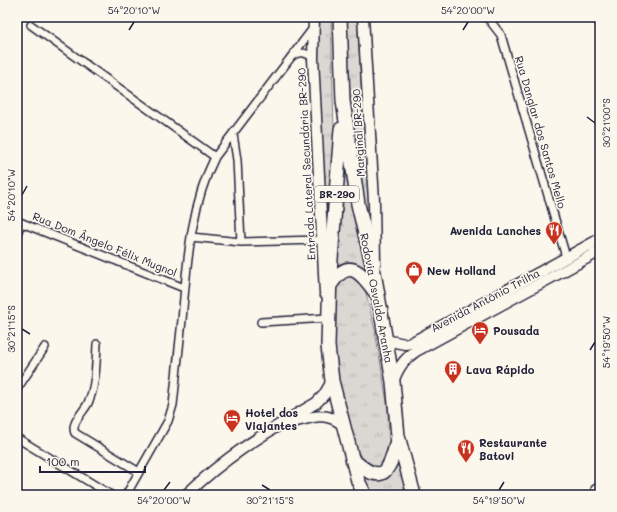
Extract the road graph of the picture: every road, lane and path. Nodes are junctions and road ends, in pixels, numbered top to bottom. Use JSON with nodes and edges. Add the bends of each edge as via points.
{"nodes":[{"id":1,"x":340,"y":17,"type":"edge"},
{"id":2,"x":363,"y":17,"type":"edge"},
{"id":3,"x":487,"y":17,"type":"edge"},
{"id":4,"x":314,"y":22,"type":"edge"},
{"id":5,"x":31,"y":25,"type":"dead end"},
{"id":6,"x":292,"y":56,"type":"junction"},
{"id":7,"x":313,"y":58,"type":"junction"},
{"id":8,"x":342,"y":101,"type":"junction"},
{"id":9,"x":233,"y":134,"type":"junction"},
{"id":10,"x":215,"y":157,"type":"junction"},
{"id":11,"x":19,"y":222,"type":"edge"},
{"id":12,"x":17,"y":234,"type":"edge"},
{"id":13,"x":191,"y":237,"type":"junction"},
{"id":14,"x":600,"y":239,"type":"edge"},
{"id":15,"x":321,"y":240,"type":"junction"},
{"id":16,"x":241,"y":242,"type":"junction"},
{"id":17,"x":600,"y":252,"type":"edge"},
{"id":18,"x":566,"y":258,"type":"junction"},
{"id":19,"x":374,"y":272,"type":"junction"},
{"id":20,"x":329,"y":287,"type":"junction"},
{"id":21,"x":184,"y":288,"type":"junction"},
{"id":22,"x":377,"y":294,"type":"junction"},
{"id":23,"x":328,"y":313,"type":"junction"},
{"id":24,"x":261,"y":322,"type":"dead end"},
{"id":25,"x":385,"y":340,"type":"junction"},
{"id":26,"x":97,"y":344,"type":"dead end"},
{"id":27,"x":45,"y":347,"type":"dead end"},
{"id":28,"x":414,"y":347,"type":"junction"},
{"id":29,"x":332,"y":381,"type":"junction"},
{"id":30,"x":393,"y":382,"type":"junction"},
{"id":31,"x":17,"y":388,"type":"edge"},
{"id":32,"x":342,"y":424,"type":"junction"},
{"id":33,"x":278,"y":426,"type":"junction"},
{"id":34,"x":398,"y":436,"type":"junction"},
{"id":35,"x":17,"y":438,"type":"edge"},
{"id":36,"x":352,"y":459,"type":"junction"},
{"id":37,"x":139,"y":472,"type":"junction"},
{"id":38,"x":600,"y":487,"type":"edge"},
{"id":39,"x":361,"y":492,"type":"edge"},
{"id":40,"x":111,"y":495,"type":"edge"},
{"id":41,"x":126,"y":495,"type":"edge"},
{"id":42,"x":186,"y":495,"type":"edge"},
{"id":43,"x":414,"y":495,"type":"edge"},
{"id":44,"x":594,"y":495,"type":"edge"}],
"edges":[{"from":1,"to":8,"type":"highway","name":"Rodovia Osvaldo Aranha","number":"BR-290"},
{"from":2,"to":19,"type":"main road","name":"Marginal BR-290","via":[[376,248]]},
{"from":3,"to":18,"type":"street","name":"Rua Danglar dos Santos Mello","via":[[501,35]]},
{"from":4,"to":6,"type":"street"},
{"from":4,"to":7,"type":"main road","name":"Entrada Lateral Secundária BR-290"},
{"from":5,"to":10,"type":"street"},
{"from":6,"to":7,"type":"street","via":[[301,52]]},
{"from":6,"to":9,"type":"street"},
{"from":7,"to":15,"type":"main road","name":"Entrada Lateral Secundária BR-290"},
{"from":8,"to":19,"type":"highway","name":"Rodovia Osvaldo Aranha","number":"BR-290","via":[[358,204]]},
{"from":8,"to":20,"type":"highway","name":"Rodovia Osvaldo Aranha","number":"BR-290"},
{"from":9,"to":10,"type":"street"},
{"from":9,"to":16,"type":"street"},
{"from":10,"to":13,"type":"street","via":[[201,189]]},
{"from":11,"to":12,"type":"street"},
{"from":11,"to":21,"type":"street","name":"Rua Dom Ângelo Félix Mugnol"},
{"from":13,"to":16,"type":"street"},
{"from":13,"to":21,"type":"street"},
{"from":14,"to":18,"type":"main road","name":"Avenida Antônio Trilha"},
{"from":15,"to":16,"type":"street"},
{"from":15,"to":23,"type":"main road","name":"Entrada Lateral Secundária BR-290"},
{"from":17,"to":28,"type":"main road","name":"Avenida Antônio Trilha"},
{"from":18,"to":28,"type":"main road","name":"Avenida Antônio Trilha"},
{"from":19,"to":22,"type":"highway","name":"Rodovia Osvaldo Aranha","number":"BR-290"},
{"from":20,"to":22,"type":"highway","number":"BR-290","via":[[339,273],[352,269],[363,274]]},
{"from":20,"to":23,"type":"highway","name":"Rodovia Osvaldo Aranha","number":"BR-290"},
{"from":21,"to":37,"type":"street","via":[[172,405],[168,421]]},
{"from":22,"to":25,"type":"highway","name":"Rodovia Osvaldo Aranha","number":"BR-290"},
{"from":23,"to":24,"type":"street"},
{"from":23,"to":29,"type":"highway","name":"Rodovia Osvaldo Aranha","number":"BR-290"},
{"from":25,"to":28,"type":"main road"},
{"from":25,"to":30,"type":"highway","name":"Rodovia Osvaldo Aranha","number":"BR-290"},
{"from":26,"to":37,"type":"street","via":[[91,396],[74,425],[75,433]]},
{"from":27,"to":31,"type":"street"},
{"from":28,"to":30,"type":"main road","name":"Avenida Antônio Trilha","via":[[399,367]]},
{"from":29,"to":32,"type":"highway","name":"Rodovia Osvaldo Aranha","number":"BR-290"},
{"from":29,"to":33,"type":"main road","via":[[316,403]]},
{"from":30,"to":34,"type":"highway","name":"Rodovia Osvaldo Aranha","number":"BR-290"},
{"from":32,"to":33,"type":"main road","via":[[331,416],[319,416]]},
{"from":32,"to":36,"type":"highway","name":"Rodovia Osvaldo Aranha","number":"BR-290"},
{"from":33,"to":42,"type":"main road","via":[[231,455]]},
{"from":34,"to":36,"type":"highway","number":"BR-290","via":[[390,465],[383,472],[368,472]]},
{"from":34,"to":43,"type":"highway","name":"Rodovia Osvaldo Aranha","number":"BR-290"},
{"from":35,"to":40,"type":"street"},
{"from":36,"to":39,"type":"highway","name":"Rodovia Osvaldo Aranha","number":"BR-290"},
{"from":37,"to":41,"type":"street"},
{"from":38,"to":44,"type":"street"}]}
